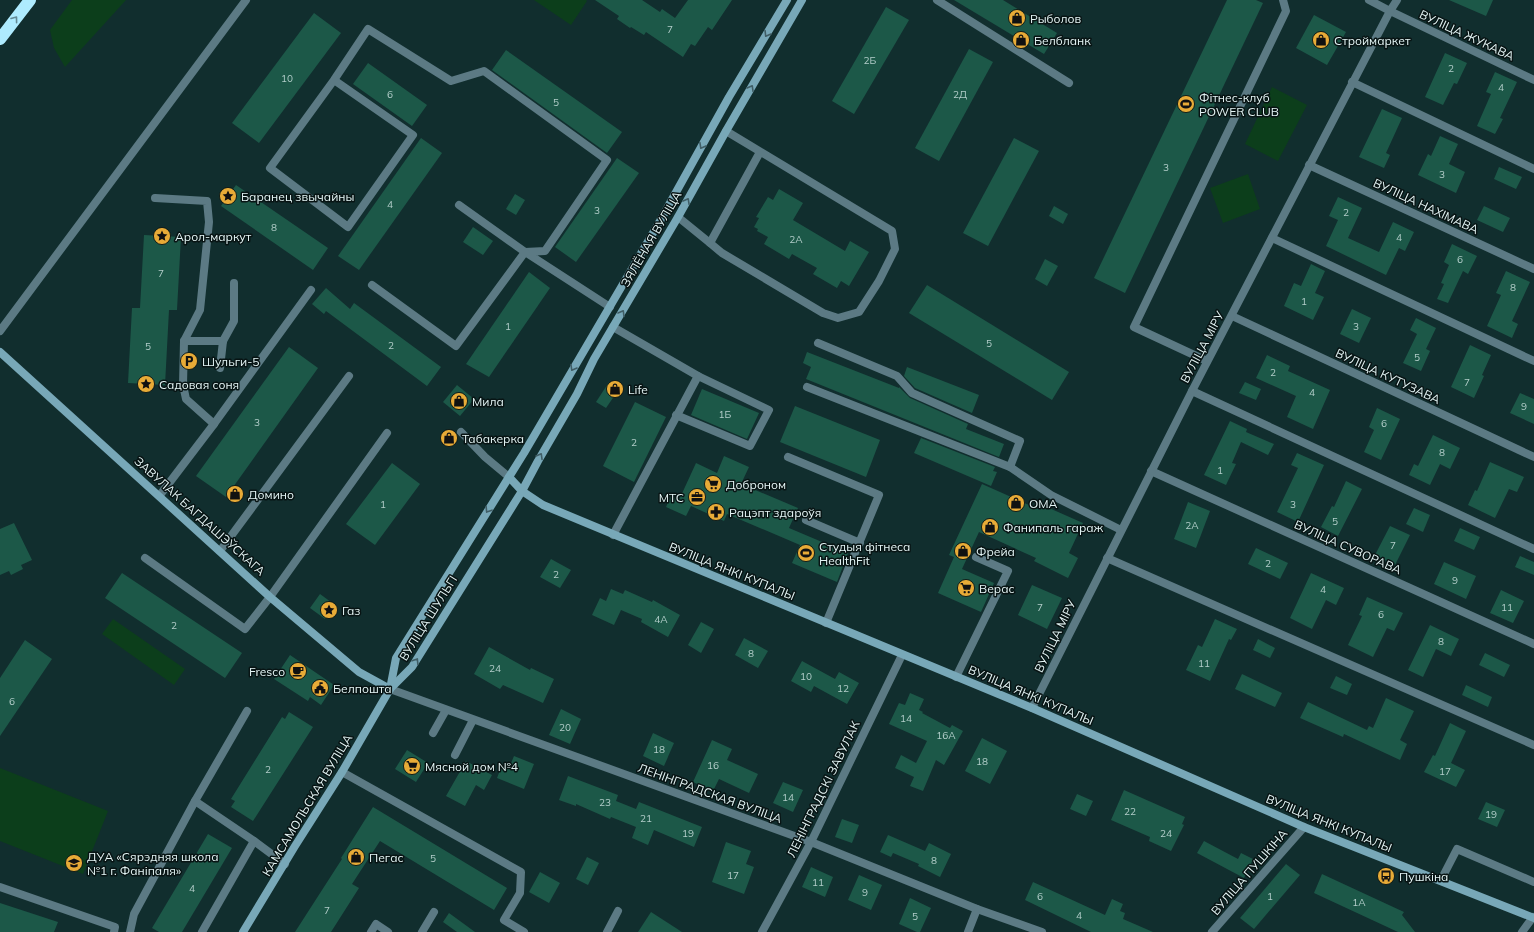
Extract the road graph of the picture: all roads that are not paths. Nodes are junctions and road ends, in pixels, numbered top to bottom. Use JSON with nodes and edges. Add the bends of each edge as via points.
{"nodes":[{"id":1,"x":30,"y":0,"type":"edge"},
{"id":2,"x":246,"y":0,"type":"edge"},
{"id":3,"x":787,"y":0,"type":"edge"},
{"id":4,"x":937,"y":0,"type":"edge"},
{"id":5,"x":1283,"y":0,"type":"edge"},
{"id":6,"x":1369,"y":0,"type":"edge"},
{"id":7,"x":1397,"y":0,"type":"edge"},
{"id":8,"x":800,"y":1,"type":"edge"},
{"id":9,"x":1390,"y":11,"type":"junction"},
{"id":10,"x":0,"y":39,"type":"edge"},
{"id":11,"x":334,"y":80,"type":"junction"},
{"id":12,"x":1534,"y":80,"type":"edge"},
{"id":13,"x":1352,"y":82,"type":"junction"},
{"id":14,"x":1069,"y":83,"type":"dead end"},
{"id":15,"x":726,"y":132,"type":"junction"},
{"id":16,"x":760,"y":152,"type":"junction"},
{"id":17,"x":1309,"y":165,"type":"junction"},
{"id":18,"x":1534,"y":169,"type":"edge"},
{"id":19,"x":155,"y":198,"type":"dead end"},
{"id":20,"x":460,"y":205,"type":"dead end"},
{"id":21,"x":678,"y":217,"type":"junction"},
{"id":22,"x":1272,"y":238,"type":"junction"},
{"id":23,"x":710,"y":243,"type":"junction"},
{"id":24,"x":525,"y":252,"type":"junction"},
{"id":25,"x":1534,"y":269,"type":"edge"},
{"id":26,"x":234,"y":283,"type":"dead end"},
{"id":27,"x":372,"y":285,"type":"dead end"},
{"id":28,"x":311,"y":290,"type":"dead end"},
{"id":29,"x":610,"y":306,"type":"junction"},
{"id":30,"x":1232,"y":316,"type":"junction"},
{"id":31,"x":613,"y":327,"type":"junction"},
{"id":32,"x":0,"y":331,"type":"edge"},
{"id":33,"x":184,"y":340,"type":"junction"},
{"id":34,"x":223,"y":341,"type":"junction"},
{"id":35,"x":818,"y":343,"type":"dead end"},
{"id":36,"x":0,"y":352,"type":"edge"},
{"id":37,"x":1207,"y":361,"type":"junction"},
{"id":38,"x":1534,"y":361,"type":"edge"},
{"id":39,"x":220,"y":368,"type":"dead end"},
{"id":40,"x":349,"y":376,"type":"dead end"},
{"id":41,"x":698,"y":376,"type":"junction"},
{"id":42,"x":807,"y":387,"type":"dead end"},
{"id":43,"x":1192,"y":391,"type":"junction"},
{"id":44,"x":676,"y":415,"type":"junction"},
{"id":45,"x":214,"y":424,"type":"junction"},
{"id":46,"x":461,"y":432,"type":"dead end"},
{"id":47,"x":387,"y":433,"type":"dead end"},
{"id":48,"x":788,"y":457,"type":"dead end"},
{"id":49,"x":1534,"y":457,"type":"edge"},
{"id":50,"x":1010,"y":467,"type":"junction"},
{"id":51,"x":1151,"y":471,"type":"junction"},
{"id":52,"x":509,"y":477,"type":"junction"},
{"id":53,"x":522,"y":491,"type":"junction"},
{"id":54,"x":160,"y":495,"type":"junction"},
{"id":55,"x":806,"y":520,"type":"dead end"},
{"id":56,"x":1121,"y":530,"type":"junction"},
{"id":57,"x":613,"y":535,"type":"junction"},
{"id":58,"x":860,"y":543,"type":"junction"},
{"id":59,"x":1534,"y":549,"type":"edge"},
{"id":60,"x":220,"y":551,"type":"junction"},
{"id":61,"x":976,"y":557,"type":"dead end"},
{"id":62,"x":145,"y":558,"type":"dead end"},
{"id":63,"x":1107,"y":558,"type":"junction"},
{"id":64,"x":270,"y":597,"type":"junction"},
{"id":65,"x":826,"y":623,"type":"junction"},
{"id":66,"x":1534,"y":644,"type":"edge"},
{"id":67,"x":902,"y":654,"type":"junction"},
{"id":68,"x":956,"y":677,"type":"junction"},
{"id":69,"x":390,"y":689,"type":"junction"},
{"id":70,"x":1032,"y":708,"type":"junction"},
{"id":71,"x":247,"y":710,"type":"dead end"},
{"id":72,"x":446,"y":710,"type":"junction"},
{"id":73,"x":473,"y":720,"type":"junction"},
{"id":74,"x":433,"y":733,"type":"dead end"},
{"id":75,"x":1534,"y":745,"type":"edge"},
{"id":76,"x":455,"y":755,"type":"dead end"},
{"id":77,"x":342,"y":772,"type":"junction"},
{"id":78,"x":195,"y":801,"type":"junction"},
{"id":79,"x":1304,"y":827,"type":"junction"},
{"id":80,"x":254,"y":841,"type":"junction"},
{"id":81,"x":811,"y":842,"type":"junction"},
{"id":82,"x":285,"y":864,"type":"junction"},
{"id":83,"x":1441,"y":880,"type":"junction"},
{"id":84,"x":1534,"y":882,"type":"edge"},
{"id":85,"x":0,"y":888,"type":"edge"},
{"id":86,"x":977,"y":909,"type":"junction"},
{"id":87,"x":618,"y":911,"type":"dead end"},
{"id":88,"x":434,"y":912,"type":"dead end"},
{"id":89,"x":1534,"y":918,"type":"edge"},
{"id":90,"x":114,"y":932,"type":"edge"},
{"id":91,"x":130,"y":932,"type":"edge"},
{"id":92,"x":202,"y":932,"type":"edge"},
{"id":93,"x":243,"y":932,"type":"edge"},
{"id":94,"x":371,"y":932,"type":"edge"},
{"id":95,"x":388,"y":932,"type":"edge"},
{"id":96,"x":422,"y":932,"type":"edge"},
{"id":97,"x":524,"y":932,"type":"edge"},
{"id":98,"x":607,"y":932,"type":"edge"},
{"id":99,"x":762,"y":932,"type":"edge"},
{"id":100,"x":968,"y":932,"type":"edge"},
{"id":101,"x":1042,"y":932,"type":"edge"},
{"id":102,"x":1212,"y":932,"type":"edge"},
{"id":103,"x":1522,"y":932,"type":"edge"}],
"edges":[{"from":10,"to":1,"type":"highway","one_way":true},
{"from":2,"to":32,"type":"street"},
{"from":3,"to":29,"type":"main road","name":"ЗЯЛЁНАЯ ВУЛІЦА","one_way":true},
{"from":4,"to":14,"type":"street"},
{"from":5,"to":37,"type":"street","via":[[1286,11],[1134,327]]},
{"from":6,"to":9,"type":"street","name":"ВУЛІЦА ЖУКАВА"},
{"from":7,"to":9,"type":"street","name":"ВУЛІЦА МІРУ"},
{"from":15,"to":8,"type":"main road","name":"ЗЯЛЁНАЯ ВУЛІЦА","one_way":true},
{"from":9,"to":12,"type":"street","name":"ВУЛІЦА ЖУКАВА"},
{"from":9,"to":13,"type":"street","name":"ВУЛІЦА МІРУ"},
{"from":11,"to":11,"type":"street","via":[[270,168],[348,227],[413,135]]},
{"from":11,"to":24,"type":"street","via":[[368,29],[451,81],[484,71],[607,160],[545,251]]},
{"from":13,"to":17,"type":"street","name":"ВУЛІЦА МІРУ"},
{"from":13,"to":18,"type":"street"},
{"from":15,"to":16,"type":"street"},
{"from":21,"to":15,"type":"main road","name":"ЗЯЛЁНАЯ ВУЛІЦА","one_way":true},
{"from":16,"to":23,"type":"street"},
{"from":16,"to":23,"type":"street","via":[[892,231],[895,249],[879,282],[860,312],[838,318],[823,313],[728,257]]},
{"from":17,"to":22,"type":"street","name":"ВУЛІЦА МІРУ"},
{"from":17,"to":25,"type":"street","name":"ВУЛІЦА НАХІМАВА"},
{"from":19,"to":33,"type":"street","via":[[207,201],[209,222],[200,310]]},
{"from":20,"to":24,"type":"street"},
{"from":21,"to":23,"type":"street"},
{"from":31,"to":21,"type":"main road","name":"ЗЯЛЁНАЯ ВУЛІЦА","one_way":true},
{"from":22,"to":30,"type":"street","name":"ВУЛІЦА МІРУ"},
{"from":22,"to":38,"type":"street"},
{"from":24,"to":27,"type":"street","via":[[456,346]]},
{"from":24,"to":29,"type":"street"},
{"from":26,"to":34,"type":"street","via":[[234,321]]},
{"from":28,"to":45,"type":"street"},
{"from":29,"to":52,"type":"main road","name":"ЗЯЛЁНАЯ ВУЛІЦА","one_way":true},
{"from":30,"to":37,"type":"street","name":"ВУЛІЦА МІРУ"},
{"from":30,"to":49,"type":"street","name":"ВУЛІЦА КУТУЗАВА"},
{"from":31,"to":41,"type":"street"},
{"from":53,"to":31,"type":"main road","name":"ЗЯЛЁНАЯ ВУЛІЦА","one_way":true},
{"from":33,"to":34,"type":"street"},
{"from":33,"to":45,"type":"street","via":[[182,385],[186,399]]},
{"from":34,"to":39,"type":"street"},
{"from":35,"to":50,"type":"street","via":[[897,376],[912,393],[1020,441]]},
{"from":36,"to":54,"type":"main road","name":"ЗАВУЛАК БАГДАШЭЎСКАГА"},
{"from":37,"to":43,"type":"street","name":"ВУЛІЦА МІРУ"},
{"from":40,"to":60,"type":"street"},
{"from":41,"to":44,"type":"street"},
{"from":41,"to":44,"type":"street","via":[[769,410],[750,446]]},
{"from":42,"to":50,"type":"street"},
{"from":43,"to":51,"type":"street","name":"ВУЛІЦА МІРУ"},
{"from":43,"to":59,"type":"street"},
{"from":44,"to":57,"type":"street"},
{"from":45,"to":54,"type":"street"},
{"from":46,"to":52,"type":"street"},
{"from":47,"to":64,"type":"street"},
{"from":48,"to":58,"type":"street","via":[[880,495]]},
{"from":50,"to":56,"type":"street","via":[[1051,495]]},
{"from":51,"to":56,"type":"street","name":"ВУЛІЦА МІРУ"},
{"from":51,"to":66,"type":"street","name":"ВУЛІЦА СУВОРАВА"},
{"from":52,"to":53,"type":"main road","name":"ВУЛІЦА ЯНКІ КУПАЛЫ"},
{"from":52,"to":69,"type":"main road","name":"ВУЛІЦА ШУЛЬГІ","one_way":true,"via":[[396,658]]},
{"from":53,"to":57,"type":"main road","name":"ВУЛІЦА ЯНКІ КУПАЛЫ","via":[[543,506]]},
{"from":69,"to":53,"type":"main road","name":"ВУЛІЦА ШУЛЬГІ","one_way":true,"via":[[412,667]]},
{"from":54,"to":60,"type":"main road","name":"ЗАВУЛАК БАГДАШЭЎСКАГА"},
{"from":55,"to":58,"type":"street"},
{"from":56,"to":63,"type":"street","name":"ВУЛІЦА МІРУ"},
{"from":57,"to":65,"type":"main road","name":"ВУЛІЦА ЯНКІ КУПАЛЫ"},
{"from":58,"to":65,"type":"street"},
{"from":60,"to":64,"type":"main road","name":"ЗАВУЛАК БАГДАШЭЎСКАГА"},
{"from":61,"to":68,"type":"street","via":[[1008,571]]},
{"from":62,"to":64,"type":"street","via":[[245,628]]},
{"from":63,"to":70,"type":"street","name":"ВУЛІЦА МІРУ"},
{"from":63,"to":75,"type":"street"},
{"from":64,"to":69,"type":"main road","name":"ЗАВУЛАК БАГДАШЭЎСКАГА","via":[[359,672]]},
{"from":65,"to":67,"type":"main road","name":"ВУЛІЦА ЯНКІ КУПАЛЫ"},
{"from":67,"to":68,"type":"main road","name":"ВУЛІЦА ЯНКІ КУПАЛЫ"},
{"from":67,"to":81,"type":"street","name":"ЛЕНІНГРАДСКІ ЗАВУЛАК"},
{"from":68,"to":70,"type":"main road","name":"ВУЛІЦА ЯНКІ КУПАЛЫ"},
{"from":69,"to":72,"type":"street","name":"ЛЕНІНГРАДСКАЯ ВУЛІЦА"},
{"from":69,"to":77,"type":"main road","name":"КАМСАМОЛЬСКАЯ ВУЛІЦА"},
{"from":70,"to":79,"type":"main road","name":"ВУЛІЦА ЯНКІ КУПАЛЫ"},
{"from":71,"to":78,"type":"street"},
{"from":72,"to":73,"type":"street","name":"ЛЕНІНГРАДСКАЯ ВУЛІЦА"},
{"from":72,"to":74,"type":"street"},
{"from":73,"to":76,"type":"street"},
{"from":73,"to":81,"type":"street","name":"ЛЕНІНГРАДСКАЯ ВУЛІЦА"},
{"from":77,"to":82,"type":"main road","name":"КАМСАМОЛЬСКАЯ ВУЛІЦА"},
{"from":77,"to":97,"type":"street","via":[[521,872],[520,893],[504,920]]},
{"from":78,"to":80,"type":"street"},
{"from":78,"to":91,"type":"street","via":[[134,914]]},
{"from":79,"to":83,"type":"main road","name":"ВУЛІЦА ЯНКІ КУПАЛЫ"},
{"from":79,"to":102,"type":"street","name":"ВУЛІЦА ПУШКІНА"},
{"from":80,"to":82,"type":"street"},
{"from":80,"to":92,"type":"street"},
{"from":81,"to":86,"type":"street","name":"ЛЕНІНГРАДСКАЯ ВУЛІЦА"},
{"from":81,"to":99,"type":"street","name":"ЛЕНІНГРАДСКІ ЗАВУЛАК"},
{"from":82,"to":93,"type":"main road","name":"КАМСАМОЛЬСКАЯ ВУЛІЦА"},
{"from":83,"to":84,"type":"street","via":[[1457,849]]},
{"from":83,"to":89,"type":"main road","name":"ВУЛІЦА ЯНКІ КУПАЛЫ"},
{"from":85,"to":90,"type":"street","via":[[115,927]]},
{"from":86,"to":100,"type":"street"},
{"from":86,"to":101,"type":"street","name":"ЛЕНІНГРАДСКАЯ ВУЛІЦА"},
{"from":87,"to":98,"type":"street"},
{"from":88,"to":96,"type":"street"},
{"from":89,"to":103,"type":"street"},
{"from":94,"to":95,"type":"street","via":[[376,924]]}]}
